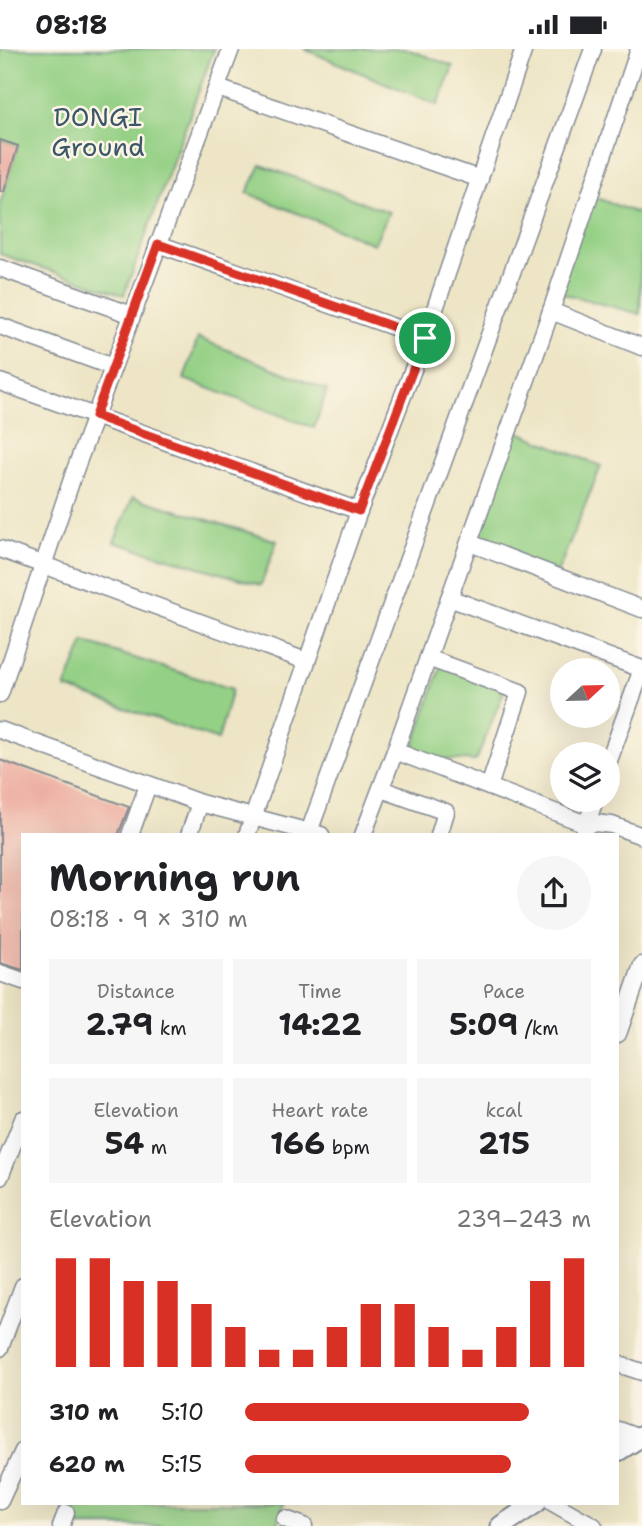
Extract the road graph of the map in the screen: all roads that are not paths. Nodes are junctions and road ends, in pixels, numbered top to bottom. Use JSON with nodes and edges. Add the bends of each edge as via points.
{"nodes":[{"id":1,"x":230,"y":49,"type":"edge"},
{"id":2,"x":524,"y":49,"type":"edge"},
{"id":3,"x":593,"y":49,"type":"edge"},
{"id":4,"x":639,"y":49,"type":"edge"},
{"id":5,"x":218,"y":87,"type":"junction"},
{"id":6,"x":480,"y":179,"type":"junction"},
{"id":7,"x":158,"y":244,"type":"junction"},
{"id":8,"x":0,"y":268,"type":"edge"},
{"id":9,"x":551,"y":311,"type":"junction"},
{"id":10,"x":132,"y":315,"type":"junction"},
{"id":11,"x":0,"y":326,"type":"edge"},
{"id":12,"x":425,"y":338,"type":"junction"},
{"id":13,"x":642,"y":347,"type":"edge"},
{"id":14,"x":113,"y":367,"type":"junction"},
{"id":15,"x":0,"y":382,"type":"edge"},
{"id":16,"x":95,"y":416,"type":"junction"},
{"id":17,"x":359,"y":511,"type":"junction"},
{"id":18,"x":470,"y":543,"type":"junction"},
{"id":19,"x":0,"y":549,"type":"edge"},
{"id":20,"x":43,"y":565,"type":"junction"},
{"id":21,"x":449,"y":598,"type":"junction"},
{"id":22,"x":642,"y":609,"type":"edge"},
{"id":23,"x":428,"y":658,"type":"junction"},
{"id":24,"x":306,"y":661,"type":"junction"},
{"id":25,"x":642,"y":669,"type":"edge"},
{"id":26,"x":0,"y":694,"type":"edge"},
{"id":27,"x":0,"y":730,"type":"edge"},
{"id":28,"x":616,"y":742,"type":"edge"},
{"id":29,"x":395,"y":751,"type":"junction"},
{"id":30,"x":148,"y":785,"type":"junction"},
{"id":31,"x":489,"y":787,"type":"junction"},
{"id":32,"x":381,"y":789,"type":"junction"},
{"id":33,"x":200,"y":803,"type":"junction"},
{"id":34,"x":591,"y":812,"type":"edge"},
{"id":35,"x":253,"y":817,"type":"junction"},
{"id":36,"x":585,"y":829,"type":"edge"},
{"id":37,"x":131,"y":833,"type":"edge"},
{"id":38,"x":190,"y":833,"type":"edge"},
{"id":39,"x":248,"y":833,"type":"edge"},
{"id":40,"x":315,"y":833,"type":"edge"},
{"id":41,"x":364,"y":833,"type":"edge"},
{"id":42,"x":440,"y":833,"type":"edge"},
{"id":43,"x":642,"y":837,"type":"edge"},
{"id":44,"x":642,"y":965,"type":"edge"},
{"id":45,"x":0,"y":973,"type":"edge"},
{"id":46,"x":21,"y":980,"type":"edge"},
{"id":47,"x":619,"y":1031,"type":"edge"},
{"id":48,"x":21,"y":1124,"type":"edge"},
{"id":49,"x":0,"y":1177,"type":"edge"},
{"id":50,"x":21,"y":1291,"type":"edge"},
{"id":51,"x":0,"y":1348,"type":"edge"},
{"id":52,"x":619,"y":1364,"type":"edge"},
{"id":53,"x":642,"y":1372,"type":"edge"},
{"id":54,"x":619,"y":1430,"type":"edge"},
{"id":55,"x":640,"y":1437,"type":"edge"},
{"id":56,"x":619,"y":1450,"type":"edge"},
{"id":57,"x":21,"y":1454,"type":"edge"},
{"id":58,"x":6,"y":1475,"type":"edge"},
{"id":59,"x":0,"y":1501,"type":"edge"},
{"id":60,"x":533,"y":1505,"type":"edge"},
{"id":61,"x":557,"y":1505,"type":"edge"},
{"id":62,"x":285,"y":1519,"type":"dead end"},
{"id":63,"x":304,"y":1526,"type":"edge"},
{"id":64,"x":501,"y":1526,"type":"edge"},
{"id":65,"x":594,"y":1526,"type":"edge"}],
"edges":[{"from":1,"to":5,"type":"street"},
{"from":2,"to":6,"type":"street"},
{"from":3,"to":40,"type":"street"},
{"from":4,"to":9,"type":"street"},
{"from":5,"to":6,"type":"street"},
{"from":5,"to":7,"type":"street"},
{"from":6,"to":12,"type":"street"},
{"from":7,"to":10,"type":"street"},
{"from":7,"to":12,"type":"street"},
{"from":8,"to":10,"type":"street"},
{"from":9,"to":13,"type":"street"},
{"from":9,"to":18,"type":"street"},
{"from":10,"to":14,"type":"street"},
{"from":11,"to":14,"type":"street"},
{"from":12,"to":17,"type":"street"},
{"from":14,"to":16,"type":"street"},
{"from":15,"to":16,"type":"street"},
{"from":16,"to":17,"type":"street"},
{"from":16,"to":20,"type":"street"},
{"from":17,"to":24,"type":"street"},
{"from":18,"to":21,"type":"street"},
{"from":18,"to":22,"type":"street"},
{"from":19,"to":20,"type":"street"},
{"from":20,"to":24,"type":"street"},
{"from":20,"to":26,"type":"street"},
{"from":21,"to":23,"type":"street"},
{"from":21,"to":25,"type":"street"},
{"from":23,"to":29,"type":"street"},
{"from":23,"to":31,"type":"street","via":[[520,692]]},
{"from":24,"to":35,"type":"street"},
{"from":25,"to":28,"type":"street"},
{"from":27,"to":30,"type":"street"},
{"from":29,"to":31,"type":"street"},
{"from":29,"to":32,"type":"street"},
{"from":30,"to":33,"type":"street"},
{"from":30,"to":37,"type":"street"},
{"from":31,"to":36,"type":"street"},
{"from":32,"to":41,"type":"street"},
{"from":32,"to":42,"type":"street","via":[[446,812]]},
{"from":33,"to":35,"type":"street"},
{"from":33,"to":38,"type":"street"},
{"from":34,"to":36,"type":"street"},
{"from":35,"to":39,"type":"street"},
{"from":35,"to":40,"type":"street"},
{"from":36,"to":43,"type":"street","via":[[612,825]]},
{"from":44,"to":47,"type":"street"},
{"from":45,"to":46,"type":"street"},
{"from":48,"to":49,"type":"street"},
{"from":50,"to":51,"type":"street"},
{"from":52,"to":53,"type":"street"},
{"from":54,"to":55,"type":"street"},
{"from":55,"to":56,"type":"street"},
{"from":57,"to":58,"type":"street"},
{"from":58,"to":59,"type":"street"},
{"from":60,"to":64,"type":"street"},
{"from":61,"to":65,"type":"street"},
{"from":62,"to":63,"type":"street"}]}
